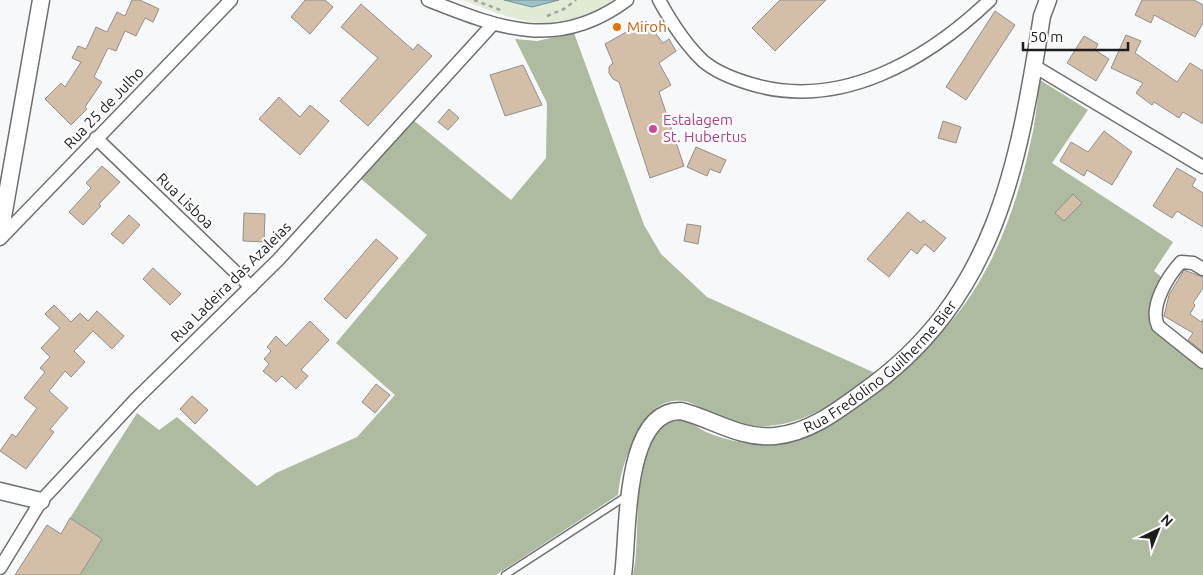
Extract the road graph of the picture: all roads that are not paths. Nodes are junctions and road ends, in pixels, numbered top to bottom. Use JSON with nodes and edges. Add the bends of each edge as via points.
{"nodes":[{"id":1,"x":41,"y":0,"type":"edge"},
{"id":2,"x":231,"y":0,"type":"edge"},
{"id":3,"x":428,"y":0,"type":"edge"},
{"id":4,"x":627,"y":0,"type":"edge"},
{"id":5,"x":659,"y":0,"type":"edge"},
{"id":6,"x":990,"y":0,"type":"edge"},
{"id":7,"x":1048,"y":0,"type":"edge"},
{"id":8,"x":493,"y":24,"type":"junction"},
{"id":9,"x":1034,"y":66,"type":"junction"},
{"id":10,"x":96,"y":138,"type":"junction"},
{"id":11,"x":1203,"y":167,"type":"edge"},
{"id":12,"x":0,"y":234,"type":"edge"},
{"id":13,"x":0,"y":239,"type":"edge"},
{"id":14,"x":1203,"y":269,"type":"edge"},
{"id":15,"x":251,"y":287,"type":"junction"},
{"id":16,"x":1203,"y":362,"type":"edge"},
{"id":17,"x":0,"y":491,"type":"edge"},
{"id":18,"x":629,"y":494,"type":"junction"},
{"id":19,"x":41,"y":501,"type":"junction"},
{"id":20,"x":0,"y":568,"type":"edge"},
{"id":21,"x":505,"y":575,"type":"edge"},
{"id":22,"x":623,"y":575,"type":"edge"}],
"edges":[{"from":1,"to":12,"type":"street"},
{"from":2,"to":10,"type":"street","name":"Rua 25 de Julho"},
{"from":3,"to":8,"type":"street"},
{"from":4,"to":8,"type":"street","via":[[586,22],[567,28],[534,32]]},
{"from":5,"to":6,"type":"street","via":[[683,39],[717,71],[761,87],[796,93],[840,87],[901,66],[956,31]]},
{"from":7,"to":9,"type":"street","name":"Rua Fredolino Guilherme Bier","via":[[1042,16]]},
{"from":8,"to":15,"type":"street","name":"Rua Ladeira das Azaleias"},
{"from":9,"to":11,"type":"street"},
{"from":9,"to":18,"type":"street","name":"Rua Fredolino Guilherme Bier","via":[[1021,140],[991,234],[959,296],[918,346],[841,409],[792,433],[775,436],[742,434],[681,411],[661,415],[638,454]]},
{"from":10,"to":13,"type":"street","name":"Rua 25 de Julho"},
{"from":10,"to":15,"type":"street","name":"Rua Lisboa"},
{"from":14,"to":16,"type":"street","via":[[1193,263],[1181,262],[1172,272],[1155,310],[1158,326]]},
{"from":15,"to":19,"type":"street","name":"Rua Ladeira das Azaleias","via":[[135,400]]},
{"from":17,"to":19,"type":"street"},
{"from":18,"to":21,"type":"lane"},
{"from":18,"to":22,"type":"street","name":"Rua Fredolino Guilherme Bier"},
{"from":19,"to":20,"type":"street","name":"Rua Ladeira das Azaleias"}]}
